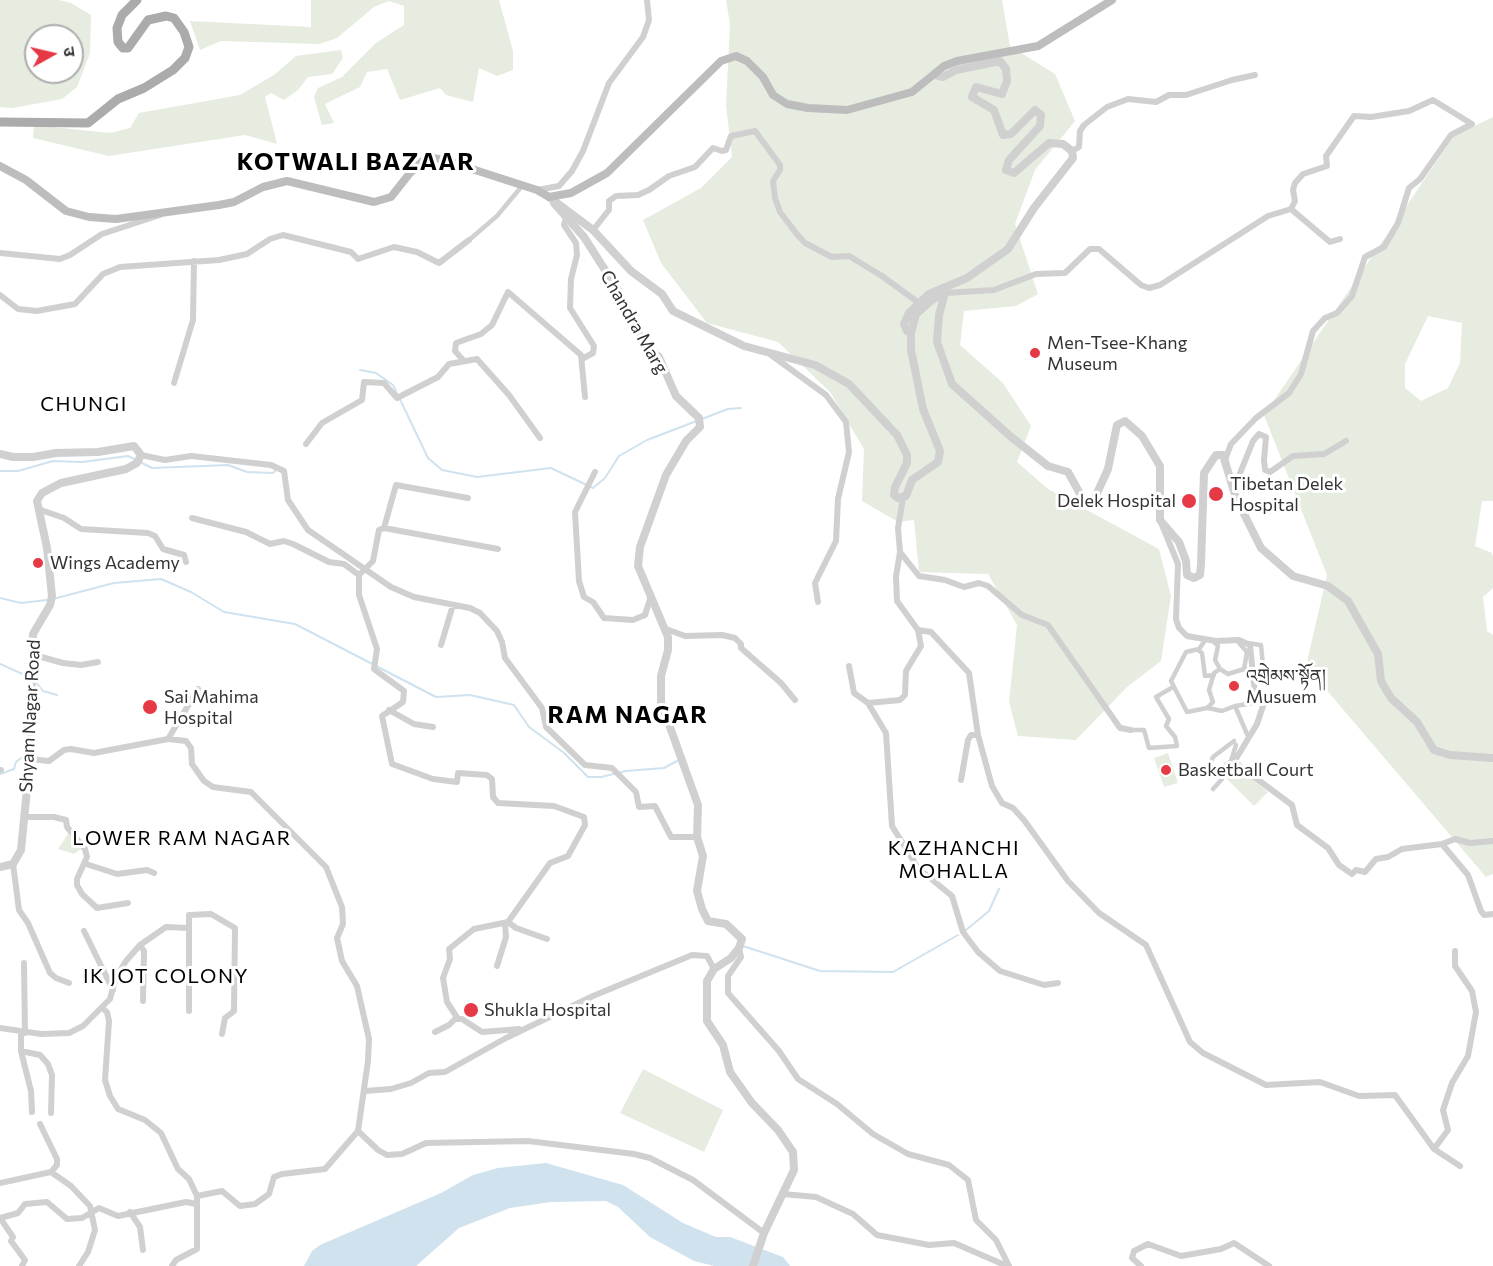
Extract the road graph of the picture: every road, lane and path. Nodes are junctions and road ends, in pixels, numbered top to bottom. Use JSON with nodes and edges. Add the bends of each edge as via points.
{"nodes":[{"id":1,"x":137,"y":0,"type":"edge"},
{"id":2,"x":647,"y":0,"type":"edge"},
{"id":3,"x":1112,"y":0,"type":"edge"},
{"id":4,"x":935,"y":75,"type":"junction"},
{"id":5,"x":1255,"y":75,"type":"dead end"},
{"id":6,"x":0,"y":122,"type":"edge"},
{"id":7,"x":1072,"y":151,"type":"junction"},
{"id":8,"x":0,"y":166,"type":"edge"},
{"id":9,"x":522,"y":186,"type":"junction"},
{"id":10,"x":537,"y":190,"type":"junction"},
{"id":11,"x":549,"y":197,"type":"junction"},
{"id":12,"x":1291,"y":209,"type":"junction"},
{"id":13,"x":165,"y":212,"type":"junction"},
{"id":14,"x":566,"y":218,"type":"junction"},
{"id":15,"x":593,"y":230,"type":"junction"},
{"id":16,"x":1340,"y":239,"type":"dead end"},
{"id":17,"x":469,"y":240,"type":"joint"},
{"id":18,"x":0,"y":253,"type":"edge"},
{"id":19,"x":194,"y":261,"type":"junction"},
{"id":20,"x":945,"y":293,"type":"junction"},
{"id":21,"x":0,"y":295,"type":"edge"},
{"id":22,"x":919,"y":303,"type":"junction"},
{"id":23,"x":911,"y":333,"type":"junction"},
{"id":24,"x":771,"y":355,"type":"junction"},
{"id":25,"x":582,"y":359,"type":"junction"},
{"id":26,"x":464,"y":361,"type":"junction"},
{"id":27,"x":174,"y":383,"type":"dead end"},
{"id":28,"x":585,"y":398,"type":"dead end"},
{"id":29,"x":540,"y":438,"type":"dead end"},
{"id":30,"x":1346,"y":441,"type":"dead end"},
{"id":31,"x":306,"y":444,"type":"dead end"},
{"id":32,"x":0,"y":454,"type":"edge"},
{"id":33,"x":139,"y":458,"type":"junction"},
{"id":34,"x":1225,"y":460,"type":"junction"},
{"id":35,"x":595,"y":472,"type":"dead end"},
{"id":36,"x":1234,"y":488,"type":"junction"},
{"id":37,"x":468,"y":498,"type":"dead end"},
{"id":38,"x":903,"y":498,"type":"junction"},
{"id":39,"x":38,"y":509,"type":"junction"},
{"id":40,"x":192,"y":518,"type":"dead end"},
{"id":41,"x":1160,"y":520,"type":"junction"},
{"id":42,"x":384,"y":528,"type":"junction"},
{"id":43,"x":498,"y":549,"type":"dead end"},
{"id":44,"x":900,"y":552,"type":"junction"},
{"id":45,"x":186,"y":562,"type":"dead end"},
{"id":46,"x":361,"y":573,"type":"junction"},
{"id":47,"x":650,"y":600,"type":"junction"},
{"id":48,"x":818,"y":602,"type":"dead end"},
{"id":49,"x":453,"y":605,"type":"junction"},
{"id":50,"x":666,"y":629,"type":"junction"},
{"id":51,"x":918,"y":630,"type":"junction"},
{"id":52,"x":1205,"y":640,"type":"junction"},
{"id":53,"x":1231,"y":641,"type":"dead end"},
{"id":54,"x":1245,"y":643,"type":"junction"},
{"id":55,"x":441,"y":645,"type":"dead end"},
{"id":56,"x":1198,"y":650,"type":"junction"},
{"id":57,"x":31,"y":654,"type":"junction"},
{"id":58,"x":98,"y":662,"type":"dead end"},
{"id":59,"x":849,"y":666,"type":"dead end"},
{"id":60,"x":1263,"y":666,"type":"dead end"},
{"id":61,"x":1220,"y":669,"type":"junction"},
{"id":62,"x":1244,"y":669,"type":"junction"},
{"id":63,"x":1253,"y":671,"type":"junction"},
{"id":64,"x":1214,"y":675,"type":"junction"},
{"id":65,"x":1173,"y":687,"type":"junction"},
{"id":66,"x":198,"y":688,"type":"dead end"},
{"id":67,"x":795,"y":700,"type":"dead end"},
{"id":68,"x":1260,"y":702,"type":"junction"},
{"id":69,"x":868,"y":703,"type":"junction"},
{"id":70,"x":1235,"y":706,"type":"junction"},
{"id":71,"x":1207,"y":708,"type":"junction"},
{"id":72,"x":389,"y":710,"type":"junction"},
{"id":73,"x":433,"y":727,"type":"dead end"},
{"id":74,"x":1131,"y":730,"type":"joint"},
{"id":75,"x":1247,"y":734,"type":"dead end"},
{"id":76,"x":978,"y":735,"type":"junction"},
{"id":77,"x":168,"y":739,"type":"junction"},
{"id":78,"x":1493,"y":758,"type":"edge"},
{"id":79,"x":30,"y":759,"type":"junction"},
{"id":80,"x":1208,"y":768,"type":"dead end"},
{"id":81,"x":961,"y":780,"type":"dead end"},
{"id":82,"x":1213,"y":789,"type":"dead end"},
{"id":83,"x":25,"y":817,"type":"junction"},
{"id":84,"x":697,"y":837,"type":"junction"},
{"id":85,"x":1493,"y":841,"type":"edge"},
{"id":86,"x":1442,"y":844,"type":"junction"},
{"id":87,"x":13,"y":864,"type":"junction"},
{"id":88,"x":86,"y":864,"type":"junction"},
{"id":89,"x":0,"y":867,"type":"edge"},
{"id":90,"x":154,"y":873,"type":"dead end"},
{"id":91,"x":128,"y":903,"type":"dead end"},
{"id":92,"x":1493,"y":914,"type":"edge"},
{"id":93,"x":506,"y":922,"type":"junction"},
{"id":94,"x":189,"y":928,"type":"junction"},
{"id":95,"x":84,"y":931,"type":"dead end"},
{"id":96,"x":548,"y":939,"type":"dead end"},
{"id":97,"x":140,"y":945,"type":"junction"},
{"id":98,"x":739,"y":948,"type":"junction"},
{"id":99,"x":1455,"y":951,"type":"dead end"},
{"id":100,"x":24,"y":963,"type":"dead end"},
{"id":101,"x":497,"y":966,"type":"dead end"},
{"id":102,"x":714,"y":969,"type":"junction"},
{"id":103,"x":69,"y":983,"type":"dead end"},
{"id":104,"x":1058,"y":983,"type":"dead end"},
{"id":105,"x":113,"y":991,"type":"junction"},
{"id":106,"x":143,"y":1001,"type":"dead end"},
{"id":107,"x":102,"y":1008,"type":"junction"},
{"id":108,"x":189,"y":1011,"type":"dead end"},
{"id":109,"x":458,"y":1019,"type":"junction"},
{"id":110,"x":0,"y":1028,"type":"edge"},
{"id":111,"x":527,"y":1028,"type":"junction"},
{"id":112,"x":23,"y":1032,"type":"junction"},
{"id":113,"x":435,"y":1032,"type":"dead end"},
{"id":114,"x":222,"y":1034,"type":"dead end"},
{"id":115,"x":21,"y":1051,"type":"junction"},
{"id":116,"x":365,"y":1091,"type":"junction"},
{"id":117,"x":32,"y":1112,"type":"dead end"},
{"id":118,"x":51,"y":1113,"type":"dead end"},
{"id":119,"x":40,"y":1124,"type":"dead end"},
{"id":120,"x":358,"y":1131,"type":"junction"},
{"id":121,"x":1434,"y":1149,"type":"junction"},
{"id":122,"x":1460,"y":1166,"type":"dead end"},
{"id":123,"x":51,"y":1172,"type":"junction"},
{"id":124,"x":0,"y":1183,"type":"edge"},
{"id":125,"x":783,"y":1194,"type":"junction"},
{"id":126,"x":197,"y":1196,"type":"junction"},
{"id":127,"x":197,"y":1204,"type":"junction"},
{"id":128,"x":93,"y":1212,"type":"junction"},
{"id":129,"x":130,"y":1212,"type":"junction"},
{"id":130,"x":0,"y":1218,"type":"edge"},
{"id":131,"x":764,"y":1233,"type":"junction"},
{"id":132,"x":144,"y":1250,"type":"dead end"},
{"id":133,"x":754,"y":1262,"type":"edge"},
{"id":134,"x":22,"y":1266,"type":"edge"},
{"id":135,"x":79,"y":1266,"type":"edge"},
{"id":136,"x":172,"y":1266,"type":"edge"},
{"id":137,"x":1008,"y":1266,"type":"edge"},
{"id":138,"x":1141,"y":1266,"type":"edge"},
{"id":139,"x":1269,"y":1266,"type":"edge"}],
"edges":[{"from":1,"to":6,"type":"main road","via":[[118,24],[117,39],[125,48],[132,45],[148,20],[170,16],[180,24],[188,40],[185,58],[173,70],[118,99],[88,123]]},
{"from":2,"to":10,"type":"street","via":[[649,20],[643,37],[609,83],[572,171],[559,186]]},
{"from":3,"to":4,"type":"main road","via":[[1038,46],[957,61]]},
{"from":4,"to":7,"type":"street","via":[[944,77],[956,70],[1000,60],[1007,81],[1002,94],[976,87],[972,97],[994,110],[1003,135],[1011,134],[1035,110],[1041,115],[1040,126],[1009,160],[1006,170],[1014,173],[1049,143],[1063,144]]},
{"from":4,"to":11,"type":"main road","via":[[912,92],[847,110],[808,108],[787,104],[773,95],[763,77],[736,56],[721,61],[607,172],[571,193]]},
{"from":5,"to":7,"type":"street","via":[[1186,95],[1169,95],[1156,102],[1128,99],[1107,107],[1084,125],[1079,147]]},
{"from":7,"to":22,"type":"street","via":[[1073,158],[1008,249],[967,278],[929,294]]},
{"from":8,"to":13,"type":"main road","via":[[27,180],[66,211],[116,219]]},
{"from":9,"to":10,"type":"main road"},
{"from":9,"to":13,"type":"main road","via":[[427,157],[391,198],[374,202],[287,182],[263,187],[234,202]]},
{"from":9,"to":17,"type":"street","via":[[497,216]]},
{"from":10,"to":11,"type":"main road"},
{"from":11,"to":14,"type":"street","name":"Chandra Marg"},
{"from":11,"to":15,"type":"street"},
{"from":12,"to":16,"type":"street","via":[[1329,242]]},
{"from":12,"to":20,"type":"street","via":[[1268,216],[1160,285],[1149,288],[1099,249],[1090,249],[1065,273],[1036,274],[994,290]]},
{"from":12,"to":34,"type":"street","via":[[1295,183],[1303,174],[1328,166],[1326,156],[1354,116],[1409,111],[1433,100],[1472,124],[1451,135],[1420,179],[1409,188],[1398,223],[1384,247],[1365,256],[1352,296],[1313,331],[1301,374],[1289,393],[1256,418],[1231,444]]},
{"from":13,"to":18,"type":"street","via":[[102,234],[60,259]]},
{"from":14,"to":25,"type":"street","via":[[564,225],[576,243],[577,255],[570,308],[594,346],[593,352]]},
{"from":14,"to":47,"type":"street","name":"Chandra Marg","via":[[584,237],[619,292],[645,346],[659,357],[676,396],[699,418],[700,427],[686,441],[666,475],[640,547],[638,566]]},
{"from":15,"to":22,"type":"street","via":[[616,196],[649,190],[669,176],[695,168],[713,148],[726,150],[731,136],[755,132],[780,165],[773,181],[780,212],[805,243],[832,257],[849,256]]},
{"from":15,"to":24,"type":"street","via":[[631,271],[662,294],[673,311]]},
{"from":17,"to":19,"type":"street","via":[[439,263],[394,247],[358,259],[351,252],[283,235],[247,254]]},
{"from":19,"to":21,"type":"street","via":[[120,267],[104,274],[75,304],[37,311],[18,309]]},
{"from":19,"to":27,"type":"street","via":[[193,320]]},
{"from":20,"to":23,"type":"street","via":[[916,314]]},
{"from":20,"to":41,"type":"street","via":[[937,342],[952,384],[1048,466],[1068,472],[1089,504],[1108,469],[1118,424],[1125,421],[1143,436],[1160,466]]},
{"from":22,"to":23,"type":"street","via":[[904,324]]},
{"from":23,"to":38,"type":"street","via":[[923,409],[940,451],[938,462],[912,480]]},
{"from":24,"to":38,"type":"street","via":[[815,365],[849,384],[897,435],[907,463],[894,495]]},
{"from":24,"to":48,"type":"street","via":[[826,395],[846,422],[849,452],[838,499],[836,541],[815,583]]},
{"from":25,"to":26,"type":"street","via":[[508,292],[492,326],[456,343],[455,351]]},
{"from":25,"to":28,"type":"street"},
{"from":26,"to":29,"type":"street","via":[[477,359]]},
{"from":26,"to":31,"type":"street","via":[[450,364],[438,377],[397,398],[384,383],[364,382],[362,400],[322,423]]},
{"from":30,"to":36,"type":"street","via":[[1324,454],[1293,456],[1270,472],[1265,470],[1266,437],[1259,434],[1252,441]]},
{"from":32,"to":33,"type":"street","via":[[33,457],[98,453],[134,446]]},
{"from":33,"to":39,"type":"street","via":[[126,469],[61,483],[42,493]]},
{"from":33,"to":46,"type":"street","via":[[191,456],[271,465],[284,471],[288,500],[300,520]]},
{"from":34,"to":36,"type":"street"},
{"from":34,"to":41,"type":"street","via":[[1223,455],[1216,455],[1204,473],[1200,575],[1187,575],[1179,542]]},
{"from":35,"to":47,"type":"street","via":[[575,512],[579,581],[584,597],[593,602],[604,618],[633,620],[645,615]]},
{"from":36,"to":78,"type":"street","via":[[1261,549],[1293,576],[1328,586],[1348,601],[1378,654],[1381,681],[1391,698],[1417,722],[1434,750]]},
{"from":37,"to":42,"type":"street","via":[[396,485]]},
{"from":38,"to":44,"type":"street","via":[[898,528]]},
{"from":39,"to":45,"type":"street","via":[[81,529],[148,533],[155,536],[163,549],[184,555]]},
{"from":39,"to":57,"type":"street","name":"Shyam Nagar Road","via":[[47,548],[51,596],[33,634]]},
{"from":40,"to":46,"type":"street","via":[[246,531],[270,544],[293,544]]},
{"from":41,"to":52,"type":"street","via":[[1178,564],[1179,628],[1187,636]]},
{"from":42,"to":43,"type":"street"},
{"from":42,"to":46,"type":"street","via":[[379,530],[372,561]]},
{"from":44,"to":51,"type":"street","via":[[897,602]]},
{"from":44,"to":74,"type":"street","via":[[919,576],[964,587],[979,583],[988,586],[1022,615],[1047,625],[1120,728]]},
{"from":46,"to":49,"type":"street","via":[[414,597]]},
{"from":46,"to":72,"type":"street","via":[[359,596],[377,649],[374,669],[404,691],[402,702]]},
{"from":47,"to":50,"type":"street","name":"Chandra Marg"},
{"from":49,"to":55,"type":"street"},
{"from":49,"to":84,"type":"street","via":[[480,613],[496,631],[505,658],[542,708],[546,727],[585,765],[612,768],[636,792],[639,807],[655,806],[671,837]]},
{"from":50,"to":67,"type":"street","via":[[685,636],[735,638]]},
{"from":50,"to":84,"type":"street","name":"Chandra Marg","via":[[668,650],[661,676],[661,702],[698,805]]},
{"from":51,"to":69,"type":"street","via":[[921,646],[906,671],[905,695],[900,700]]},
{"from":51,"to":76,"type":"street","via":[[931,632],[969,673]]},
{"from":52,"to":54,"type":"street"},
{"from":52,"to":56,"type":"street"},
{"from":52,"to":61,"type":"street","via":[[1217,643],[1215,660]]},
{"from":53,"to":62,"type":"street","via":[[1245,648],[1248,657]]},
{"from":54,"to":60,"type":"street","via":[[1261,645]]},
{"from":54,"to":63,"type":"street","via":[[1250,645]]},
{"from":56,"to":64,"type":"street","via":[[1202,653],[1205,676]]},
{"from":56,"to":65,"type":"street","via":[[1186,652],[1171,681]]},
{"from":57,"to":58,"type":"street","via":[[63,663]]},
{"from":57,"to":79,"type":"street","name":"Shyam Nagar Road"},
{"from":59,"to":69,"type":"street","via":[[854,693]]},
{"from":61,"to":62,"type":"street","via":[[1228,674]]},
{"from":61,"to":64,"type":"street"},
{"from":62,"to":63,"type":"street"},
{"from":63,"to":68,"type":"street","via":[[1255,694]]},
{"from":64,"to":71,"type":"street","via":[[1209,690],[1214,702]]},
{"from":65,"to":71,"type":"street","via":[[1187,712]]},
{"from":65,"to":74,"type":"street","via":[[1156,697],[1169,719],[1166,726],[1175,737],[1176,746],[1149,748],[1144,730]]},
{"from":66,"to":77,"type":"street"},
{"from":68,"to":70,"type":"street"},
{"from":68,"to":86,"type":"street","via":[[1263,706],[1257,724],[1234,762],[1292,805],[1297,825],[1328,848],[1339,865],[1352,874],[1356,870],[1365,872],[1376,859],[1402,849]]},
{"from":69,"to":104,"type":"street","via":[[886,733],[892,826],[918,868],[952,896],[963,932],[1000,971],[1044,985]]},
{"from":70,"to":71,"type":"street","via":[[1222,711]]},
{"from":70,"to":75,"type":"street"},
{"from":72,"to":73,"type":"street","via":[[414,724]]},
{"from":72,"to":93,"type":"street","via":[[382,716],[392,764],[458,782],[458,773],[487,775],[492,779],[493,797],[498,803],[554,806],[584,817],[585,825],[568,856],[550,863]]},
{"from":76,"to":81,"type":"street","via":[[971,735],[968,740]]},
{"from":76,"to":121,"type":"street","via":[[992,786],[1002,803],[1024,819],[1068,881],[1099,913],[1146,945],[1196,1047],[1266,1085],[1320,1082],[1359,1096],[1395,1095]]},
{"from":77,"to":79,"type":"street","via":[[94,753],[64,750],[49,761]]},
{"from":77,"to":116,"type":"street","via":[[186,741],[191,748],[192,764],[213,787],[251,792],[263,801],[326,867],[342,907],[343,924],[337,939],[342,960],[357,986],[369,1039]]},
{"from":79,"to":83,"type":"street","name":"Shyam Nagar Road"},
{"from":80,"to":82,"type":"street","via":[[1213,757],[1235,743],[1231,760],[1221,769],[1222,779]]},
{"from":83,"to":87,"type":"street","name":"Shyam Nagar Road","via":[[21,850]]},
{"from":83,"to":88,"type":"street","via":[[64,818],[66,827],[84,849]]},
{"from":84,"to":98,"type":"street","name":"Chandra Marg","via":[[703,856],[697,891],[702,909],[708,921],[726,924],[742,939]]},
{"from":85,"to":86,"type":"street","via":[[1470,843],[1455,839]]},
{"from":86,"to":92,"type":"street","via":[[1467,874],[1481,911],[1484,915]]},
{"from":87,"to":89,"type":"street"},
{"from":87,"to":103,"type":"street","via":[[19,910],[50,973]]},
{"from":88,"to":90,"type":"street","via":[[117,874],[147,870]]},
{"from":88,"to":91,"type":"street","via":[[77,885],[97,908]]},
{"from":93,"to":96,"type":"street"},
{"from":93,"to":101,"type":"street","via":[[506,937]]},
{"from":93,"to":109,"type":"street","via":[[474,929],[449,950],[443,978],[447,1002]]},
{"from":94,"to":97,"type":"street","via":[[166,927]]},
{"from":94,"to":108,"type":"street"},
{"from":94,"to":114,"type":"street","via":[[189,915],[196,913],[211,914],[235,928],[234,1011],[225,1018]]},
{"from":95,"to":105,"type":"street"},
{"from":97,"to":105,"type":"street","via":[[116,977]]},
{"from":97,"to":106,"type":"street","via":[[144,951]]},
{"from":98,"to":102,"type":"street"},
{"from":98,"to":137,"type":"street","via":[[741,957],[728,976],[728,993],[798,1079],[873,1134],[908,1154],[949,1165],[968,1180],[976,1220],[996,1240]]},
{"from":99,"to":121,"type":"street","via":[[1455,966],[1472,991],[1476,1012],[1468,1056],[1452,1083],[1443,1110],[1448,1130]]},
{"from":100,"to":112,"type":"street"},
{"from":102,"to":111,"type":"street","via":[[707,956],[692,955],[627,980]]},
{"from":102,"to":125,"type":"street","via":[[707,981],[707,1021],[723,1045],[730,1072],[793,1152],[794,1170]]},
{"from":105,"to":107,"type":"street"},
{"from":107,"to":112,"type":"street","via":[[69,1034]]},
{"from":107,"to":126,"type":"street","via":[[109,1021],[105,1080],[110,1096],[118,1109],[145,1120],[161,1133],[178,1169],[189,1179]]},
{"from":109,"to":111,"type":"street","via":[[482,1032]]},
{"from":109,"to":113,"type":"street"},
{"from":110,"to":112,"type":"street"},
{"from":111,"to":116,"type":"street","via":[[445,1072],[429,1073],[391,1089]]},
{"from":112,"to":115,"type":"street"},
{"from":115,"to":117,"type":"street"},
{"from":115,"to":118,"type":"street","via":[[40,1054],[48,1064],[52,1075]]},
{"from":116,"to":120,"type":"street"},
{"from":119,"to":123,"type":"street","via":[[57,1160]]},
{"from":120,"to":126,"type":"street","via":[[325,1168],[282,1173],[274,1177],[269,1194],[255,1203],[240,1206],[222,1191]]},
{"from":120,"to":131,"type":"street","via":[[387,1155],[402,1154],[426,1143],[528,1141],[650,1158],[693,1180]]},
{"from":121,"to":122,"type":"street"},
{"from":123,"to":124,"type":"street"},
{"from":123,"to":128,"type":"street"},
{"from":125,"to":131,"type":"street"},
{"from":125,"to":137,"type":"street","via":[[816,1197],[853,1214],[877,1235],[929,1245],[954,1243]]},
{"from":126,"to":127,"type":"street"},
{"from":127,"to":129,"type":"street","via":[[186,1202]]},
{"from":127,"to":136,"type":"street","via":[[197,1249]]},
{"from":128,"to":129,"type":"street","via":[[99,1209],[118,1216]]},
{"from":128,"to":130,"type":"street","via":[[67,1219],[46,1203],[25,1204],[18,1214]]},
{"from":128,"to":135,"type":"street","via":[[95,1230]]},
{"from":129,"to":132,"type":"street","via":[[140,1227]]},
{"from":130,"to":134,"type":"street","via":[[26,1260]]},
{"from":131,"to":133,"type":"street"},
{"from":138,"to":139,"type":"street","via":[[1132,1258],[1134,1251],[1148,1244],[1181,1256],[1234,1243]]}]}
